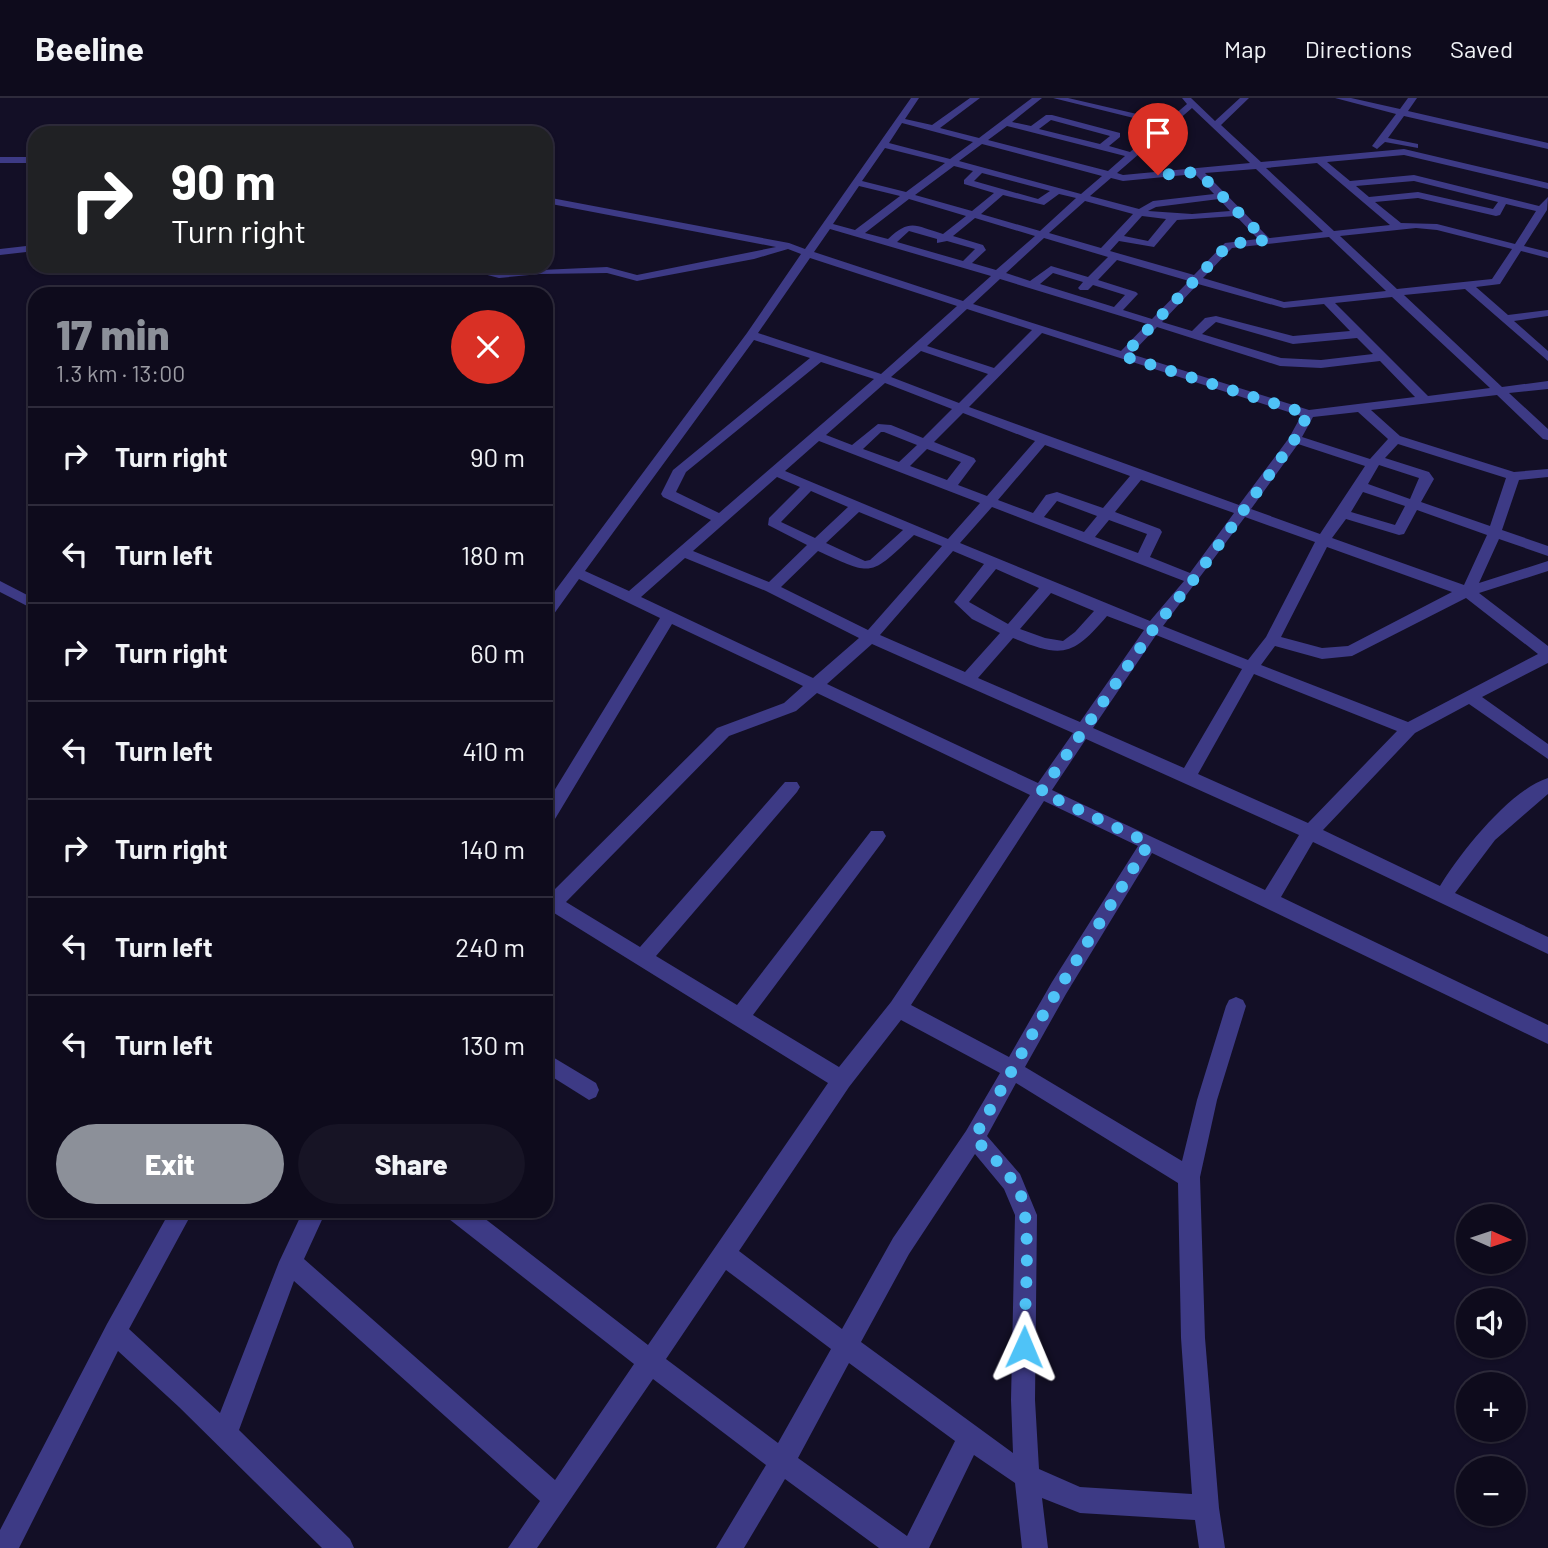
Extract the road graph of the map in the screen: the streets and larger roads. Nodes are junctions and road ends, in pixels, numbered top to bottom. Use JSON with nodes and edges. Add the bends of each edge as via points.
{"nodes":[{"id":1,"x":915,"y":98,"type":"edge"},
{"id":2,"x":976,"y":98,"type":"edge"},
{"id":3,"x":1038,"y":98,"type":"edge"},
{"id":4,"x":1245,"y":98,"type":"edge"},
{"id":5,"x":1339,"y":98,"type":"edge"},
{"id":6,"x":1413,"y":98,"type":"edge"},
{"id":7,"x":1061,"y":99,"type":"edge"},
{"id":8,"x":1189,"y":101,"type":"edge"},
{"id":9,"x":1133,"y":108,"type":"dead end"},
{"id":10,"x":1103,"y":109,"type":"junction"},
{"id":11,"x":1402,"y":113,"type":"junction"},
{"id":12,"x":1142,"y":118,"type":"junction"},
{"id":13,"x":900,"y":120,"type":"junction"},
{"id":14,"x":1006,"y":123,"type":"junction"},
{"id":15,"x":1168,"y":124,"type":"junction"},
{"id":16,"x":1082,"y":125,"type":"junction"},
{"id":17,"x":1216,"y":125,"type":"junction"},
{"id":18,"x":934,"y":128,"type":"junction"},
{"id":19,"x":1033,"y":130,"type":"junction"},
{"id":20,"x":1066,"y":138,"type":"junction"},
{"id":21,"x":1382,"y":139,"type":"junction"},
{"id":22,"x":981,"y":141,"type":"junction"},
{"id":23,"x":883,"y":144,"type":"junction"},
{"id":24,"x":1548,"y":146,"type":"edge"},
{"id":25,"x":1102,"y":148,"type":"junction"},
{"id":26,"x":1132,"y":155,"type":"junction"},
{"id":27,"x":1371,"y":155,"type":"junction"},
{"id":28,"x":0,"y":160,"type":"edge"},
{"id":29,"x":28,"y":160,"type":"edge"},
{"id":30,"x":1320,"y":160,"type":"junction"},
{"id":31,"x":953,"y":161,"type":"junction"},
{"id":32,"x":1257,"y":166,"type":"junction"},
{"id":33,"x":981,"y":169,"type":"junction"},
{"id":34,"x":1198,"y":172,"type":"junction"},
{"id":35,"x":1109,"y":176,"type":"junction"},
{"id":36,"x":1548,"y":176,"type":"edge"},
{"id":37,"x":855,"y":182,"type":"junction"},
{"id":38,"x":1347,"y":184,"type":"junction"},
{"id":39,"x":1548,"y":186,"type":"edge"},
{"id":40,"x":1056,"y":190,"type":"junction"},
{"id":41,"x":1000,"y":193,"type":"junction"},
{"id":42,"x":906,"y":195,"type":"junction"},
{"id":43,"x":1222,"y":196,"type":"junction"},
{"id":44,"x":1083,"y":197,"type":"junction"},
{"id":45,"x":1504,"y":200,"type":"junction"},
{"id":46,"x":553,"y":201,"type":"edge"},
{"id":47,"x":1177,"y":201,"type":"junction"},
{"id":48,"x":1367,"y":201,"type":"junction"},
{"id":49,"x":1544,"y":211,"type":"edge"},
{"id":50,"x":1139,"y":213,"type":"junction"},
{"id":51,"x":1238,"y":213,"type":"junction"},
{"id":52,"x":975,"y":215,"type":"junction"},
{"id":53,"x":1174,"y":217,"type":"junction"},
{"id":54,"x":1192,"y":217,"type":"junction"},
{"id":55,"x":827,"y":225,"type":"junction"},
{"id":56,"x":1399,"y":227,"type":"junction"},
{"id":57,"x":859,"y":232,"type":"junction"},
{"id":58,"x":1329,"y":233,"type":"junction"},
{"id":59,"x":1041,"y":234,"type":"junction"},
{"id":60,"x":945,"y":237,"type":"junction"},
{"id":61,"x":1116,"y":237,"type":"junction"},
{"id":62,"x":1266,"y":240,"type":"junction"},
{"id":63,"x":890,"y":243,"type":"junction"},
{"id":64,"x":789,"y":246,"type":"junction"},
{"id":65,"x":1518,"y":247,"type":"junction"},
{"id":66,"x":28,"y":249,"type":"edge"},
{"id":67,"x":1103,"y":251,"type":"junction"},
{"id":68,"x":0,"y":252,"type":"edge"},
{"id":69,"x":807,"y":253,"type":"junction"},
{"id":70,"x":924,"y":253,"type":"junction"},
{"id":71,"x":1548,"y":255,"type":"edge"},
{"id":72,"x":1116,"y":256,"type":"junction"},
{"id":73,"x":964,"y":265,"type":"junction"},
{"id":74,"x":553,"y":271,"type":"edge"},
{"id":75,"x":490,"y":273,"type":"edge"},
{"id":76,"x":520,"y":273,"type":"edge"},
{"id":77,"x":997,"y":274,"type":"junction"},
{"id":78,"x":1194,"y":279,"type":"junction"},
{"id":79,"x":1090,"y":281,"type":"junction"},
{"id":80,"x":1032,"y":285,"type":"junction"},
{"id":81,"x":1466,"y":285,"type":"junction"},
{"id":82,"x":1395,"y":295,"type":"junction"},
{"id":83,"x":1074,"y":298,"type":"junction"},
{"id":84,"x":1326,"y":301,"type":"junction"},
{"id":85,"x":964,"y":305,"type":"junction"},
{"id":86,"x":1116,"y":311,"type":"junction"},
{"id":87,"x":1548,"y":313,"type":"edge"},
{"id":88,"x":1505,"y":319,"type":"junction"},
{"id":89,"x":1156,"y":323,"type":"junction"},
{"id":90,"x":1040,"y":329,"type":"junction"},
{"id":91,"x":1359,"y":334,"type":"junction"},
{"id":92,"x":751,"y":335,"type":"junction"},
{"id":93,"x":1194,"y":335,"type":"junction"},
{"id":94,"x":1272,"y":335,"type":"junction"},
{"id":95,"x":1548,"y":338,"type":"edge"},
{"id":96,"x":1300,"y":341,"type":"junction"},
{"id":97,"x":1530,"y":341,"type":"junction"},
{"id":98,"x":919,"y":347,"type":"junction"},
{"id":99,"x":1257,"y":355,"type":"junction"},
{"id":100,"x":1123,"y":356,"type":"junction"},
{"id":101,"x":1382,"y":357,"type":"junction"},
{"id":102,"x":1548,"y":357,"type":"edge"},
{"id":103,"x":818,"y":358,"type":"junction"},
{"id":104,"x":1321,"y":364,"type":"junction"},
{"id":105,"x":995,"y":372,"type":"junction"},
{"id":106,"x":881,"y":378,"type":"junction"},
{"id":107,"x":1548,"y":385,"type":"edge"},
{"id":108,"x":1499,"y":390,"type":"junction"},
{"id":109,"x":1423,"y":398,"type":"junction"},
{"id":110,"x":1359,"y":406,"type":"junction"},
{"id":111,"x":958,"y":409,"type":"junction"},
{"id":112,"x":1308,"y":414,"type":"junction"},
{"id":113,"x":818,"y":436,"type":"junction"},
{"id":114,"x":1548,"y":436,"type":"edge"},
{"id":115,"x":1295,"y":439,"type":"junction"},
{"id":116,"x":1395,"y":439,"type":"junction"},
{"id":117,"x":1043,"y":440,"type":"junction"},
{"id":118,"x":924,"y":444,"type":"junction"},
{"id":119,"x":854,"y":450,"type":"junction"},
{"id":120,"x":1375,"y":462,"type":"junction"},
{"id":121,"x":901,"y":468,"type":"junction"},
{"id":122,"x":774,"y":471,"type":"junction"},
{"id":123,"x":1139,"y":473,"type":"junction"},
{"id":124,"x":1548,"y":473,"type":"edge"},
{"id":125,"x":1513,"y":476,"type":"junction"},
{"id":126,"x":643,"y":484,"type":"junction"},
{"id":127,"x":808,"y":486,"type":"junction"},
{"id":128,"x":1360,"y":486,"type":"junction"},
{"id":129,"x":949,"y":487,"type":"junction"},
{"id":130,"x":668,"y":494,"type":"junction"},
{"id":131,"x":988,"y":502,"type":"junction"},
{"id":132,"x":1413,"y":505,"type":"junction"},
{"id":133,"x":857,"y":506,"type":"junction"},
{"id":134,"x":1241,"y":510,"type":"junction"},
{"id":135,"x":1108,"y":512,"type":"junction"},
{"id":136,"x":1343,"y":514,"type":"junction"},
{"id":137,"x":719,"y":519,"type":"junction"},
{"id":138,"x":1035,"y":520,"type":"junction"},
{"id":139,"x":912,"y":529,"type":"junction"},
{"id":140,"x":1495,"y":531,"type":"junction"},
{"id":141,"x":1086,"y":539,"type":"junction"},
{"id":142,"x":1324,"y":539,"type":"junction"},
{"id":143,"x":949,"y":544,"type":"junction"},
{"id":144,"x":817,"y":545,"type":"junction"},
{"id":145,"x":1548,"y":551,"type":"edge"},
{"id":146,"x":682,"y":552,"type":"junction"},
{"id":147,"x":1141,"y":559,"type":"junction"},
{"id":148,"x":993,"y":563,"type":"junction"},
{"id":149,"x":1548,"y":566,"type":"edge"},
{"id":150,"x":578,"y":573,"type":"junction"},
{"id":151,"x":1194,"y":579,"type":"junction"},
{"id":152,"x":0,"y":586,"type":"edge"},
{"id":153,"x":1049,"y":586,"type":"junction"},
{"id":154,"x":771,"y":588,"type":"junction"},
{"id":155,"x":1468,"y":592,"type":"junction"},
{"id":156,"x":630,"y":598,"type":"junction"},
{"id":157,"x":28,"y":601,"type":"edge"},
{"id":158,"x":553,"y":605,"type":"edge"},
{"id":159,"x":1104,"y":609,"type":"junction"},
{"id":160,"x":669,"y":616,"type":"junction"},
{"id":161,"x":1154,"y":628,"type":"junction"},
{"id":162,"x":1012,"y":632,"type":"junction"},
{"id":163,"x":870,"y":637,"type":"junction"},
{"id":164,"x":1272,"y":640,"type":"junction"},
{"id":165,"x":1548,"y":655,"type":"edge"},
{"id":166,"x":1250,"y":668,"type":"junction"},
{"id":167,"x":967,"y":681,"type":"junction"},
{"id":168,"x":815,"y":685,"type":"junction"},
{"id":169,"x":1469,"y":696,"type":"junction"},
{"id":170,"x":1409,"y":729,"type":"junction"},
{"id":171,"x":1084,"y":732,"type":"junction"},
{"id":172,"x":1548,"y":753,"type":"edge"},
{"id":173,"x":1188,"y":776,"type":"junction"},
{"id":174,"x":1548,"y":785,"type":"edge"},
{"id":175,"x":791,"y":787,"type":"dead end"},
{"id":176,"x":1041,"y":792,"type":"junction"},
{"id":177,"x":553,"y":808,"type":"edge"},
{"id":178,"x":1310,"y":832,"type":"junction"},
{"id":179,"x":877,"y":836,"type":"dead end"},
{"id":180,"x":1149,"y":843,"type":"junction"},
{"id":181,"x":1443,"y":897,"type":"junction"},
{"id":182,"x":553,"y":898,"type":"edge"},
{"id":183,"x":1269,"y":900,"type":"junction"},
{"id":184,"x":553,"y":903,"type":"edge"},
{"id":185,"x":1548,"y":946,"type":"edge"},
{"id":186,"x":642,"y":958,"type":"junction"},
{"id":187,"x":1236,"y":1006,"type":"dead end"},
{"id":188,"x":898,"y":1009,"type":"junction"},
{"id":189,"x":741,"y":1016,"type":"junction"},
{"id":190,"x":1548,"y":1035,"type":"edge"},
{"id":191,"x":553,"y":1067,"type":"edge"},
{"id":192,"x":1011,"y":1069,"type":"junction"},
{"id":193,"x":842,"y":1080,"type":"junction"},
{"id":194,"x":589,"y":1090,"type":"dead end"},
{"id":195,"x":974,"y":1138,"type":"junction"},
{"id":196,"x":1189,"y":1177,"type":"junction"},
{"id":197,"x":177,"y":1218,"type":"edge"},
{"id":198,"x":312,"y":1218,"type":"edge"},
{"id":199,"x":466,"y":1218,"type":"edge"},
{"id":200,"x":723,"y":1253,"type":"junction"},
{"id":201,"x":290,"y":1262,"type":"junction"},
{"id":202,"x":115,"y":1332,"type":"junction"},
{"id":203,"x":846,"y":1347,"type":"junction"},
{"id":204,"x":648,"y":1362,"type":"junction"},
{"id":205,"x":225,"y":1433,"type":"junction"},
{"id":206,"x":970,"y":1437,"type":"junction"},
{"id":207,"x":781,"y":1463,"type":"junction"},
{"id":208,"x":1027,"y":1475,"type":"junction"},
{"id":209,"x":557,"y":1499,"type":"junction"},
{"id":210,"x":1206,"y":1508,"type":"junction"},
{"id":211,"x":5,"y":1548,"type":"edge"},
{"id":212,"x":341,"y":1548,"type":"edge"},
{"id":213,"x":521,"y":1548,"type":"edge"},
{"id":214,"x":729,"y":1548,"type":"edge"},
{"id":215,"x":901,"y":1548,"type":"edge"},
{"id":216,"x":915,"y":1548,"type":"edge"},
{"id":217,"x":1035,"y":1548,"type":"edge"},
{"id":218,"x":1212,"y":1548,"type":"edge"}],
"edges":[{"from":1,"to":13,"type":"street"},
{"from":2,"to":18,"type":"street"},
{"from":3,"to":14,"type":"street"},
{"from":4,"to":17,"type":"street"},
{"from":5,"to":11,"type":"street"},
{"from":6,"to":11,"type":"street"},
{"from":7,"to":10,"type":"street"},
{"from":8,"to":15,"type":"street"},
{"from":8,"to":17,"type":"street"},
{"from":9,"to":12,"type":"street"},
{"from":10,"to":12,"type":"street"},
{"from":10,"to":16,"type":"street"},
{"from":11,"to":21,"type":"street"},
{"from":11,"to":24,"type":"street"},
{"from":12,"to":15,"type":"street"},
{"from":13,"to":18,"type":"street"},
{"from":13,"to":23,"type":"street"},
{"from":14,"to":19,"type":"street"},
{"from":14,"to":22,"type":"street"},
{"from":15,"to":26,"type":"street"},
{"from":16,"to":19,"type":"street","via":[[1049,117]]},
{"from":16,"to":20,"type":"street"},
{"from":16,"to":25,"type":"street","via":[[1117,135]]},
{"from":17,"to":32,"type":"street"},
{"from":18,"to":22,"type":"street"},
{"from":19,"to":20,"type":"street"},
{"from":20,"to":25,"type":"street"},
{"from":21,"to":27,"type":"street"},
{"from":21,"to":36,"type":"street"},
{"from":22,"to":31,"type":"street"},
{"from":22,"to":35,"type":"street"},
{"from":23,"to":31,"type":"street"},
{"from":23,"to":37,"type":"street"},
{"from":25,"to":26,"type":"street"},
{"from":26,"to":35,"type":"street"},
{"from":27,"to":30,"type":"street"},
{"from":27,"to":39,"type":"street","via":[[1406,152]]},
{"from":28,"to":29,"type":"street"},
{"from":30,"to":32,"type":"street"},
{"from":30,"to":38,"type":"street"},
{"from":31,"to":33,"type":"street"},
{"from":31,"to":42,"type":"street"},
{"from":32,"to":34,"type":"street"},
{"from":32,"to":58,"type":"street"},
{"from":33,"to":40,"type":"street"},
{"from":33,"to":41,"type":"street","via":[[967,182]]},
{"from":34,"to":35,"type":"street"},
{"from":34,"to":43,"type":"street"},
{"from":35,"to":44,"type":"street"},
{"from":37,"to":42,"type":"street"},
{"from":37,"to":55,"type":"street"},
{"from":38,"to":45,"type":"street","via":[[1414,178]]},
{"from":38,"to":48,"type":"street"},
{"from":40,"to":41,"type":"street","via":[[1044,202]]},
{"from":40,"to":44,"type":"street"},
{"from":41,"to":52,"type":"street"},
{"from":42,"to":52,"type":"street"},
{"from":42,"to":57,"type":"street"},
{"from":43,"to":47,"type":"street"},
{"from":43,"to":51,"type":"street"},
{"from":44,"to":50,"type":"street"},
{"from":44,"to":59,"type":"street"},
{"from":45,"to":48,"type":"street","via":[[1496,213],[1418,195]]},
{"from":45,"to":49,"type":"street"},
{"from":46,"to":64,"type":"street"},
{"from":47,"to":50,"type":"street","via":[[1153,204]]},
{"from":47,"to":54,"type":"street"},
{"from":48,"to":56,"type":"street"},
{"from":49,"to":65,"type":"street"},
{"from":50,"to":53,"type":"street"},
{"from":50,"to":61,"type":"street"},
{"from":51,"to":54,"type":"street"},
{"from":51,"to":62,"type":"street"},
{"from":52,"to":59,"type":"street"},
{"from":52,"to":60,"type":"street"},
{"from":53,"to":54,"type":"street"},
{"from":53,"to":61,"type":"street","via":[[1150,245]]},
{"from":55,"to":57,"type":"street"},
{"from":55,"to":69,"type":"street"},
{"from":56,"to":58,"type":"street"},
{"from":56,"to":65,"type":"street","via":[[1437,227]]},
{"from":57,"to":63,"type":"street"},
{"from":58,"to":62,"type":"street"},
{"from":58,"to":82,"type":"street"},
{"from":59,"to":67,"type":"street"},
{"from":59,"to":77,"type":"street"},
{"from":60,"to":63,"type":"street","via":[[906,228]]},
{"from":60,"to":70,"type":"street"},
{"from":60,"to":73,"type":"street","via":[[981,249]]},
{"from":61,"to":67,"type":"street"},
{"from":62,"to":78,"type":"street","via":[[1229,244]]},
{"from":63,"to":70,"type":"street"},
{"from":64,"to":69,"type":"street"},
{"from":64,"to":74,"type":"street","via":[[637,278],[607,270]]},
{"from":65,"to":71,"type":"street"},
{"from":65,"to":81,"type":"street","via":[[1498,281]]},
{"from":66,"to":68,"type":"street"},
{"from":67,"to":72,"type":"street"},
{"from":69,"to":85,"type":"street"},
{"from":69,"to":92,"type":"street"},
{"from":70,"to":73,"type":"street"},
{"from":72,"to":78,"type":"street"},
{"from":72,"to":79,"type":"street"},
{"from":73,"to":77,"type":"street"},
{"from":75,"to":76,"type":"street"},
{"from":77,"to":80,"type":"street"},
{"from":77,"to":85,"type":"street"},
{"from":78,"to":84,"type":"street","via":[[1284,305]]},
{"from":78,"to":89,"type":"street"},
{"from":79,"to":80,"type":"street","via":[[1048,269]]},
{"from":79,"to":83,"type":"street"},
{"from":79,"to":86,"type":"street","via":[[1132,294]]},
{"from":80,"to":83,"type":"street"},
{"from":81,"to":82,"type":"street"},
{"from":81,"to":88,"type":"street"},
{"from":82,"to":84,"type":"street"},
{"from":82,"to":108,"type":"street"},
{"from":83,"to":86,"type":"street"},
{"from":84,"to":91,"type":"street"},
{"from":85,"to":90,"type":"street"},
{"from":85,"to":98,"type":"street"},
{"from":86,"to":89,"type":"street"},
{"from":87,"to":88,"type":"street"},
{"from":88,"to":97,"type":"street"},
{"from":89,"to":93,"type":"street"},
{"from":89,"to":100,"type":"street"},
{"from":90,"to":100,"type":"street"},
{"from":90,"to":105,"type":"street"},
{"from":91,"to":96,"type":"street"},
{"from":91,"to":101,"type":"street"},
{"from":92,"to":103,"type":"street"},
{"from":92,"to":126,"type":"street"},
{"from":93,"to":94,"type":"street","via":[[1216,319]]},
{"from":93,"to":99,"type":"street"},
{"from":94,"to":96,"type":"street"},
{"from":94,"to":99,"type":"street"},
{"from":95,"to":97,"type":"street"},
{"from":96,"to":104,"type":"street"},
{"from":97,"to":102,"type":"street"},
{"from":98,"to":105,"type":"street"},
{"from":98,"to":106,"type":"street"},
{"from":99,"to":104,"type":"street","via":[[1293,364]]},
{"from":100,"to":112,"type":"street"},
{"from":101,"to":104,"type":"street"},
{"from":101,"to":109,"type":"street"},
{"from":103,"to":106,"type":"street"},
{"from":103,"to":130,"type":"street","via":[[680,470]]},
{"from":105,"to":111,"type":"street"},
{"from":106,"to":111,"type":"street"},
{"from":106,"to":113,"type":"street"},
{"from":107,"to":108,"type":"street"},
{"from":108,"to":109,"type":"street"},
{"from":108,"to":114,"type":"street"},
{"from":109,"to":110,"type":"street"},
{"from":110,"to":112,"type":"street"},
{"from":110,"to":116,"type":"street"},
{"from":111,"to":117,"type":"street"},
{"from":111,"to":118,"type":"street"},
{"from":112,"to":115,"type":"street"},
{"from":113,"to":119,"type":"street"},
{"from":113,"to":122,"type":"street"},
{"from":115,"to":120,"type":"street"},
{"from":115,"to":134,"type":"street"},
{"from":116,"to":120,"type":"street"},
{"from":116,"to":125,"type":"street"},
{"from":117,"to":123,"type":"street"},
{"from":117,"to":131,"type":"street"},
{"from":118,"to":119,"type":"street","via":[[881,427]]},
{"from":118,"to":121,"type":"street"},
{"from":118,"to":129,"type":"street","via":[[970,461]]},
{"from":119,"to":121,"type":"street"},
{"from":120,"to":128,"type":"street"},
{"from":120,"to":132,"type":"street","via":[[1426,477]]},
{"from":121,"to":129,"type":"street"},
{"from":122,"to":127,"type":"street"},
{"from":122,"to":137,"type":"street"},
{"from":123,"to":134,"type":"street"},
{"from":123,"to":135,"type":"street"},
{"from":124,"to":125,"type":"street"},
{"from":125,"to":140,"type":"street"},
{"from":126,"to":130,"type":"street"},
{"from":126,"to":150,"type":"street"},
{"from":127,"to":133,"type":"street"},
{"from":127,"to":144,"type":"street","via":[[774,521],[778,528]]},
{"from":128,"to":132,"type":"street"},
{"from":128,"to":136,"type":"street"},
{"from":129,"to":131,"type":"street"},
{"from":130,"to":137,"type":"street"},
{"from":131,"to":138,"type":"street"},
{"from":131,"to":143,"type":"street"},
{"from":132,"to":136,"type":"street","via":[[1397,532]]},
{"from":132,"to":140,"type":"street"},
{"from":133,"to":139,"type":"street"},
{"from":133,"to":144,"type":"street"},
{"from":134,"to":142,"type":"street"},
{"from":134,"to":151,"type":"street"},
{"from":135,"to":138,"type":"street","via":[[1058,495]]},
{"from":135,"to":141,"type":"street"},
{"from":135,"to":147,"type":"street","via":[[1155,532]]},
{"from":136,"to":142,"type":"street"},
{"from":137,"to":146,"type":"street"},
{"from":138,"to":141,"type":"street"},
{"from":139,"to":143,"type":"street"},
{"from":139,"to":144,"type":"street","via":[[869,566]]},
{"from":140,"to":145,"type":"street"},
{"from":140,"to":155,"type":"street"},
{"from":141,"to":147,"type":"street"},
{"from":142,"to":155,"type":"street"},
{"from":142,"to":164,"type":"street"},
{"from":143,"to":148,"type":"street"},
{"from":143,"to":163,"type":"street"},
{"from":144,"to":154,"type":"street"},
{"from":146,"to":154,"type":"street"},
{"from":146,"to":156,"type":"street"},
{"from":147,"to":151,"type":"street"},
{"from":148,"to":153,"type":"street"},
{"from":148,"to":162,"type":"street","via":[[961,602],[969,611]]},
{"from":149,"to":155,"type":"street"},
{"from":150,"to":156,"type":"street"},
{"from":150,"to":158,"type":"street"},
{"from":151,"to":161,"type":"street"},
{"from":152,"to":157,"type":"street"},
{"from":153,"to":159,"type":"street"},
{"from":153,"to":162,"type":"street"},
{"from":154,"to":163,"type":"street"},
{"from":155,"to":164,"type":"street","via":[[1337,655]]},
{"from":155,"to":165,"type":"street"},
{"from":156,"to":160,"type":"street"},
{"from":159,"to":161,"type":"street"},
{"from":159,"to":162,"type":"street","via":[[1067,646]]},
{"from":160,"to":168,"type":"street"},
{"from":160,"to":177,"type":"street"},
{"from":161,"to":166,"type":"street"},
{"from":161,"to":171,"type":"street"},
{"from":162,"to":167,"type":"street"},
{"from":163,"to":167,"type":"street"},
{"from":163,"to":168,"type":"street"},
{"from":164,"to":166,"type":"street"},
{"from":165,"to":169,"type":"street"},
{"from":166,"to":170,"type":"street"},
{"from":166,"to":173,"type":"street"},
{"from":167,"to":171,"type":"street"},
{"from":168,"to":176,"type":"street"},
{"from":168,"to":182,"type":"street","via":[[790,707],[723,732]]},
{"from":169,"to":170,"type":"street"},
{"from":169,"to":172,"type":"street"},
{"from":170,"to":178,"type":"street"},
{"from":171,"to":173,"type":"street"},
{"from":171,"to":176,"type":"street"},
{"from":173,"to":178,"type":"street"},
{"from":174,"to":181,"type":"street","via":[[1525,800],[1461,864]]},
{"from":175,"to":186,"type":"street"},
{"from":176,"to":180,"type":"street"},
{"from":176,"to":188,"type":"street"},
{"from":178,"to":181,"type":"street"},
{"from":178,"to":183,"type":"street"},
{"from":179,"to":189,"type":"street"},
{"from":180,"to":183,"type":"street"},
{"from":180,"to":192,"type":"street"},
{"from":181,"to":185,"type":"street"},
{"from":183,"to":190,"type":"street"},
{"from":184,"to":186,"type":"street"},
{"from":186,"to":189,"type":"street"},
{"from":187,"to":196,"type":"street"},
{"from":188,"to":192,"type":"street"},
{"from":188,"to":193,"type":"street"},
{"from":189,"to":193,"type":"street"},
{"from":191,"to":194,"type":"street"},
{"from":192,"to":195,"type":"street"},
{"from":192,"to":196,"type":"street"},
{"from":193,"to":200,"type":"street"},
{"from":195,"to":203,"type":"street","via":[[901,1246]]},
{"from":195,"to":208,"type":"street","via":[[1009,1175],[1021,1194],[1026,1215],[1023,1400]]},
{"from":196,"to":210,"type":"street","via":[[1193,1338]]},
{"from":197,"to":202,"type":"street"},
{"from":198,"to":201,"type":"street"},
{"from":199,"to":204,"type":"street"},
{"from":200,"to":203,"type":"street"},
{"from":200,"to":204,"type":"street"},
{"from":201,"to":205,"type":"street"},
{"from":201,"to":209,"type":"street"},
{"from":202,"to":205,"type":"street"},
{"from":202,"to":211,"type":"street"},
{"from":203,"to":206,"type":"street"},
{"from":203,"to":207,"type":"street"},
{"from":204,"to":207,"type":"street"},
{"from":204,"to":209,"type":"street"},
{"from":205,"to":212,"type":"street"},
{"from":206,"to":208,"type":"street"},
{"from":206,"to":216,"type":"street"},
{"from":207,"to":214,"type":"street"},
{"from":207,"to":215,"type":"street"},
{"from":208,"to":210,"type":"street","via":[[1080,1500]]},
{"from":208,"to":217,"type":"street"},
{"from":209,"to":213,"type":"street"},
{"from":210,"to":218,"type":"street"}]}
